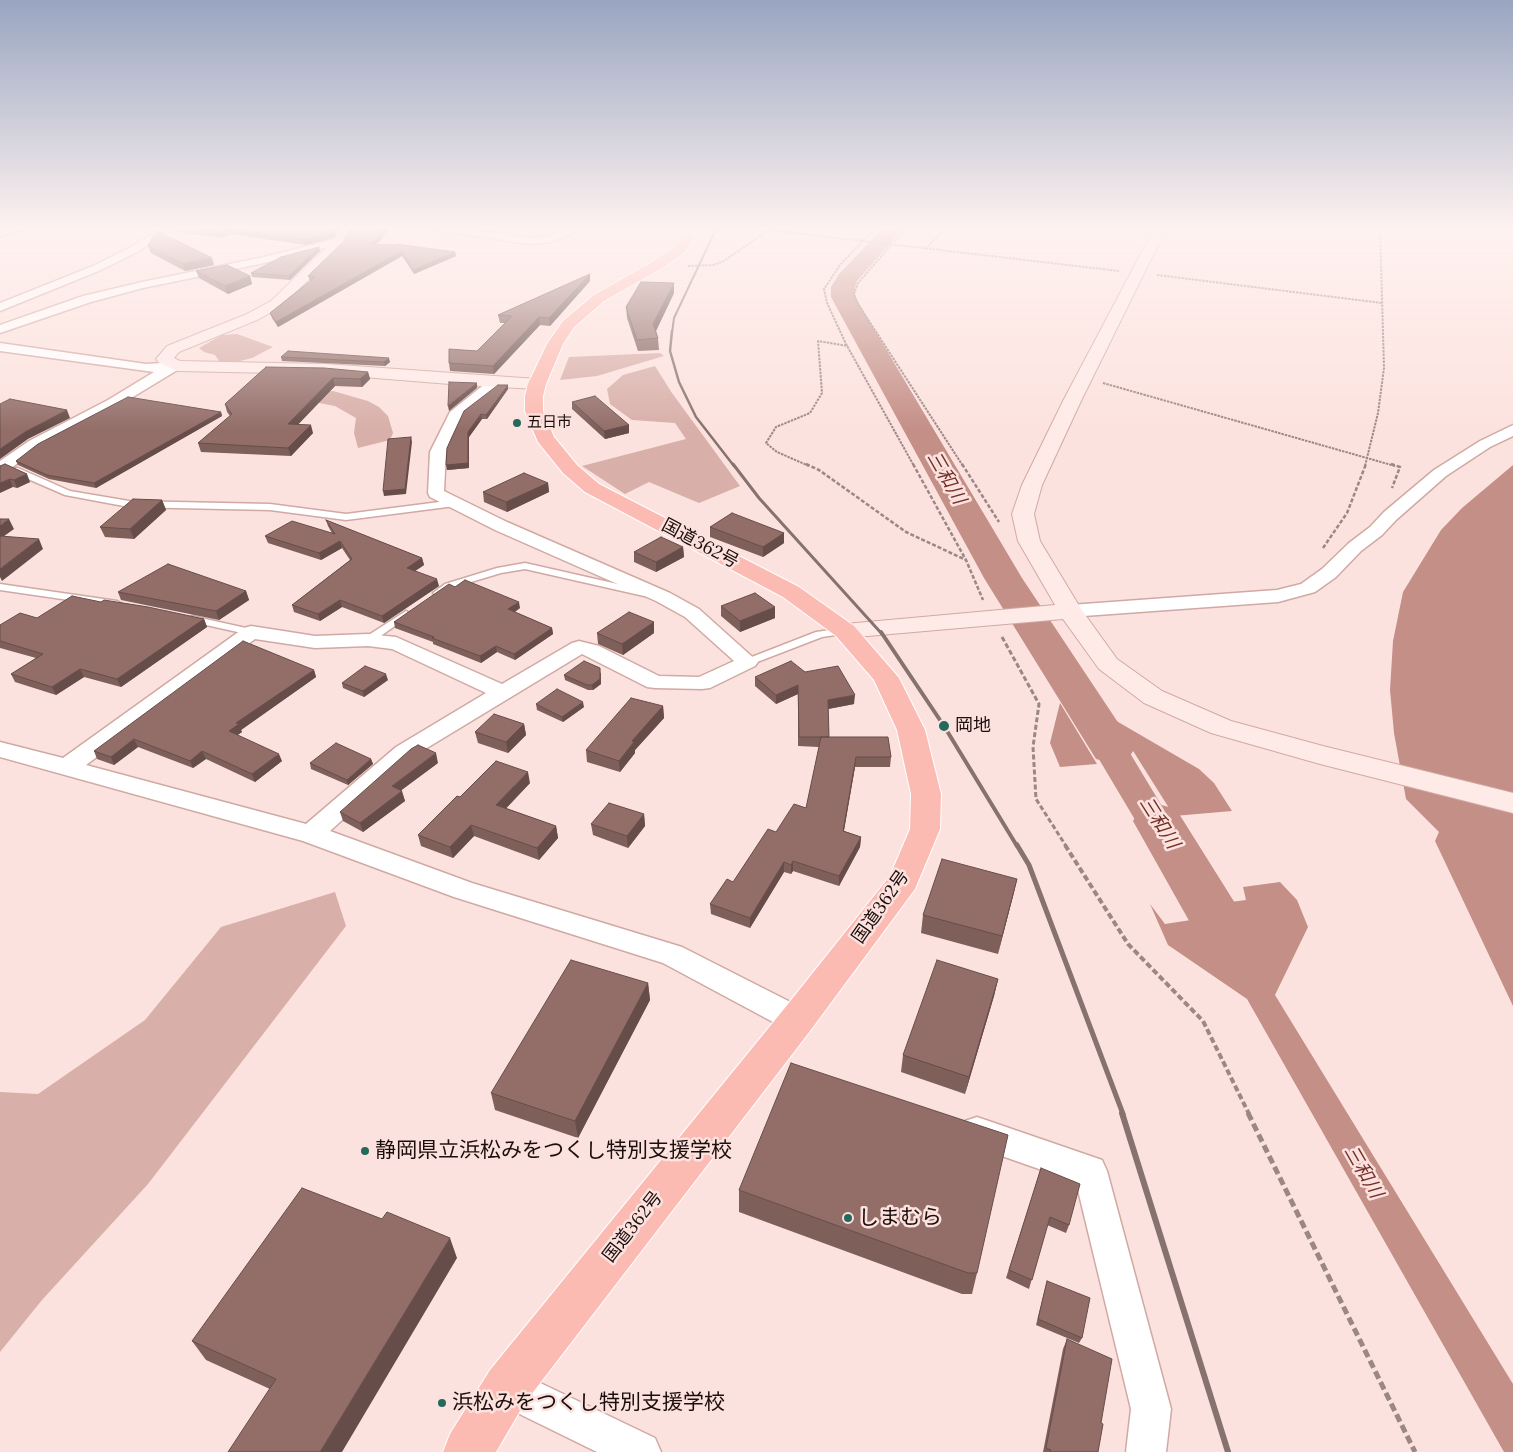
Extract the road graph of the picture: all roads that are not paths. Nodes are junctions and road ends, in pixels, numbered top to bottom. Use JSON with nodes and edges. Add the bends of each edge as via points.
{"nodes":[{"id":1,"x":30,"y":295,"type":"edge"},
{"id":2,"x":104,"y":295,"type":"edge"},
{"id":3,"x":285,"y":295,"type":"edge"},
{"id":4,"x":605,"y":295,"type":"edge"},
{"id":5,"x":1127,"y":295,"type":"edge"},
{"id":6,"x":0,"y":307,"type":"edge"},
{"id":7,"x":0,"y":329,"type":"edge"},
{"id":8,"x":0,"y":347,"type":"edge"},
{"id":9,"x":177,"y":366,"type":"junction"},
{"id":10,"x":496,"y":382,"type":"junction"},
{"id":11,"x":537,"y":384,"type":"junction"},
{"id":12,"x":1513,"y":430,"type":"edge"},
{"id":13,"x":3,"y":467,"type":"edge"},
{"id":14,"x":455,"y":504,"type":"junction"},
{"id":15,"x":0,"y":587,"type":"edge"},
{"id":16,"x":663,"y":597,"type":"junction"},
{"id":17,"x":428,"y":600,"type":"edge"},
{"id":18,"x":124,"y":605,"type":"edge"},
{"id":19,"x":413,"y":610,"type":"edge"},
{"id":20,"x":1061,"y":612,"type":"junction"},
{"id":21,"x":179,"y":616,"type":"edge"},
{"id":22,"x":845,"y":631,"type":"junction"},
{"id":23,"x":251,"y":632,"type":"junction"},
{"id":24,"x":368,"y":640,"type":"junction"},
{"id":25,"x":748,"y":662,"type":"junction"},
{"id":26,"x":503,"y":693,"type":"junction"},
{"id":27,"x":0,"y":749,"type":"edge"},
{"id":28,"x":67,"y":767,"type":"junction"},
{"id":29,"x":1513,"y":803,"type":"edge"},
{"id":30,"x":310,"y":834,"type":"junction"},
{"id":31,"x":797,"y":1020,"type":"junction"},
{"id":32,"x":951,"y":1123,"type":"edge"},
{"id":33,"x":507,"y":1387,"type":"junction"},
{"id":34,"x":468,"y":1452,"type":"edge"},
{"id":35,"x":641,"y":1452,"type":"edge"},
{"id":36,"x":1146,"y":1452,"type":"edge"}],
"edges":[{"from":1,"to":6,"type":"street"},
{"from":2,"to":7,"type":"street"},
{"from":3,"to":9,"type":"street","via":[[276,304],[252,317],[173,349],[164,359]]},
{"from":4,"to":11,"type":"highway","name":"国道362号","via":[[568,324]]},
{"from":5,"to":20,"type":"street","via":[[1032,485],[1023,514],[1029,541]]},
{"from":8,"to":9,"type":"street","via":[[146,368]]},
{"from":9,"to":10,"type":"street","via":[[326,369]]},
{"from":9,"to":13,"type":"street","via":[[34,444]]},
{"from":10,"to":11,"type":"street"},
{"from":10,"to":14,"type":"street","via":[[457,412],[438,452],[436,493]]},
{"from":11,"to":22,"type":"highway","name":"国道362号","via":[[534,411],[545,438],[570,469],[592,488],[791,592]]},
{"from":12,"to":20,"type":"street","via":[[1440,473],[1308,588],[1278,596]]},
{"from":13,"to":14,"type":"lane","via":[[68,493],[129,504],[270,507],[346,517]]},
{"from":14,"to":16,"type":"street"},
{"from":15,"to":18,"type":"lane"},
{"from":16,"to":17,"type":"lane","via":[[525,566],[448,586]]},
{"from":16,"to":25,"type":"street","via":[[692,613]]},
{"from":19,"to":24,"type":"lane"},
{"from":20,"to":22,"type":"street"},
{"from":20,"to":29,"type":"street","via":[[1108,664],[1153,697],[1221,727]]},
{"from":21,"to":23,"type":"lane"},
{"from":22,"to":25,"type":"lane","via":[[820,634]]},
{"from":22,"to":31,"type":"highway","name":"国道362号","via":[[886,678],[912,730],[926,794],[925,829],[904,881]]},
{"from":23,"to":24,"type":"street","via":[[315,642]]},
{"from":23,"to":28,"type":"street"},
{"from":24,"to":26,"type":"street","via":[[396,644]]},
{"from":25,"to":26,"type":"street","via":[[702,684],[655,682],[592,650],[579,647]]},
{"from":26,"to":30,"type":"street","via":[[404,752]]},
{"from":27,"to":28,"type":"street"},
{"from":28,"to":30,"type":"street"},
{"from":30,"to":31,"type":"street","via":[[463,890],[672,955]]},
{"from":31,"to":33,"type":"highway","name":"国道362号","via":[[780,1063]]},
{"from":32,"to":36,"type":"street","via":[[1090,1171],[1151,1409]]},
{"from":33,"to":34,"type":"highway","name":"国道362号"},
{"from":33,"to":35,"type":"street"}]}
